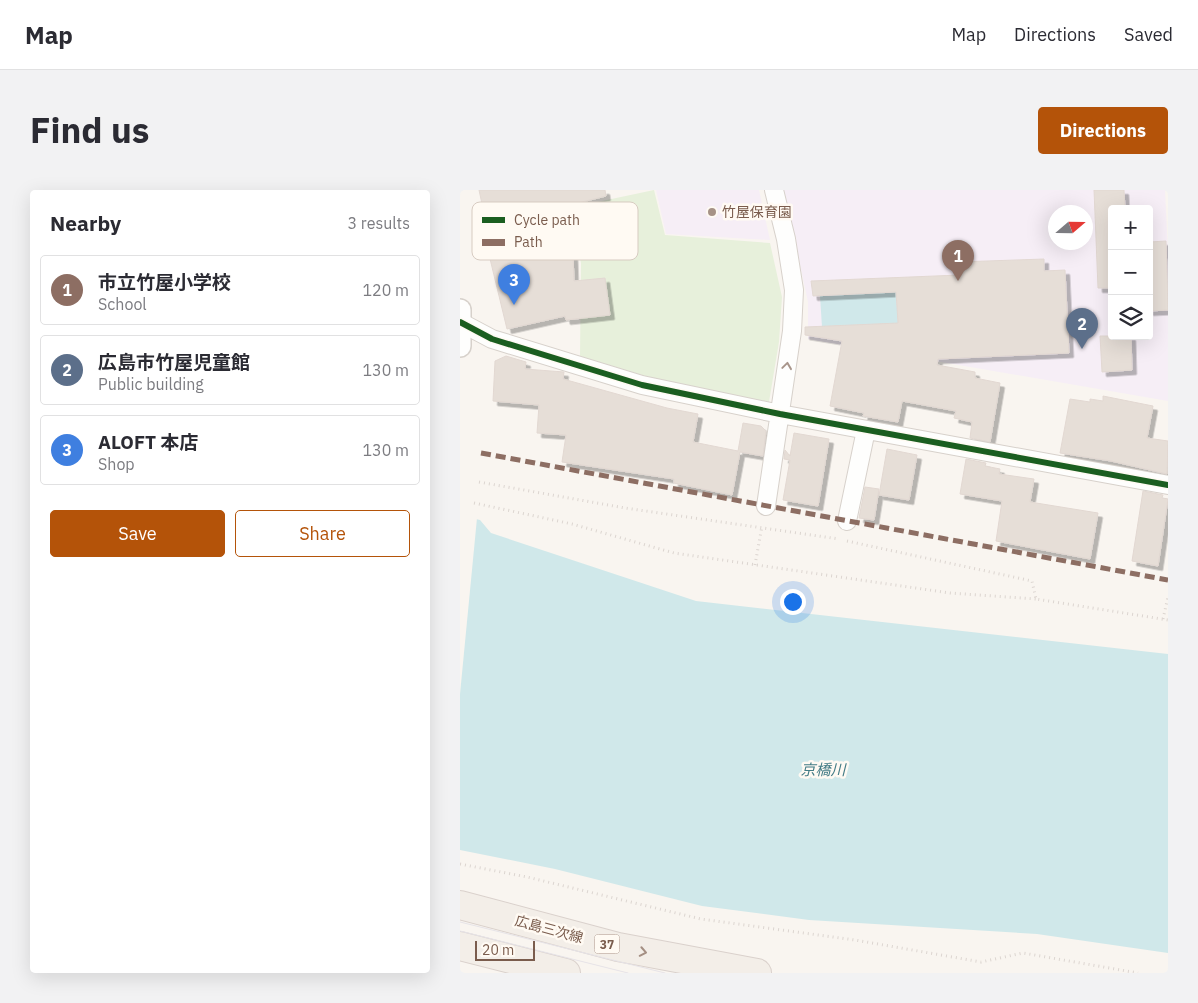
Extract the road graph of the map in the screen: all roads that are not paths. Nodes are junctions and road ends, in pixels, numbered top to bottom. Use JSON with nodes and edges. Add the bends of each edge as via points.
{"nodes":[{"id":1,"x":774,"y":190,"type":"edge"},
{"id":2,"x":461,"y":318,"type":"edge"},
{"id":3,"x":460,"y":346,"type":"edge"},
{"id":4,"x":780,"y":414,"type":"junction"},
{"id":5,"x":866,"y":430,"type":"junction"},
{"id":6,"x":1168,"y":485,"type":"edge"},
{"id":7,"x":766,"y":506,"type":"road end"},
{"id":8,"x":847,"y":521,"type":"dead end"},
{"id":9,"x":460,"y":905,"type":"edge"},
{"id":10,"x":460,"y":946,"type":"edge"},
{"id":11,"x":566,"y":973,"type":"edge"},
{"id":12,"x":757,"y":973,"type":"edge"}],
"edges":[{"from":4,"to":1,"type":"street","one_way":true,"via":[[792,331],[794,290]]},
{"from":2,"to":3,"type":"street"},
{"from":2,"to":4,"type":"street","via":[[492,339],[642,385]]},
{"from":4,"to":5,"type":"street"},
{"from":4,"to":7,"type":"street"},
{"from":5,"to":6,"type":"street"},
{"from":5,"to":8,"type":"street"},
{"from":9,"to":12,"type":"main road","name":"広島三次線","number":"37","one_way":true,"via":[[618,947]]},
{"from":10,"to":11,"type":"main road"}]}
